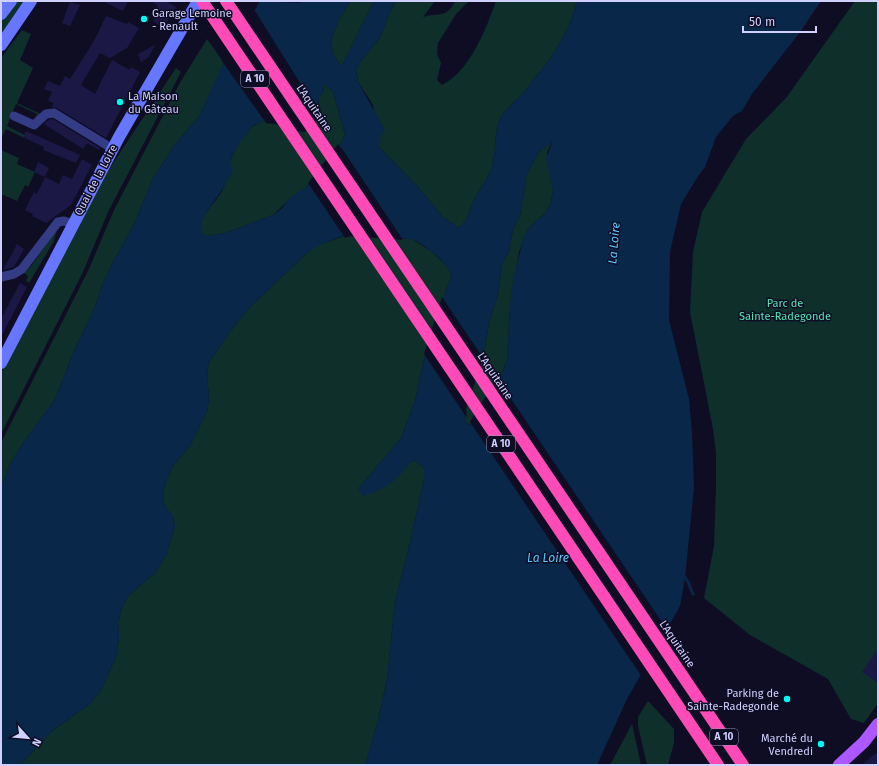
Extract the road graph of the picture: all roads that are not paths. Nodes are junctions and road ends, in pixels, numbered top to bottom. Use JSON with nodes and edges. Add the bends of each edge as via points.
{"nodes":[{"id":1,"x":11,"y":1,"type":"edge"},
{"id":2,"x":32,"y":1,"type":"edge"},
{"id":3,"x":198,"y":1,"type":"edge"},
{"id":4,"x":202,"y":1,"type":"edge"},
{"id":5,"x":226,"y":1,"type":"edge"},
{"id":6,"x":1,"y":14,"type":"edge"},
{"id":7,"x":1,"y":45,"type":"edge"},
{"id":8,"x":14,"y":116,"type":"dead end"},
{"id":9,"x":113,"y":149,"type":"junction"},
{"id":10,"x":73,"y":224,"type":"junction"},
{"id":11,"x":1,"y":277,"type":"edge"},
{"id":12,"x":1,"y":363,"type":"edge"},
{"id":13,"x":878,"y":724,"type":"edge"},
{"id":14,"x":874,"y":736,"type":"edge"},
{"id":15,"x":718,"y":765,"type":"edge"},
{"id":16,"x":743,"y":765,"type":"edge"},
{"id":17,"x":839,"y":765,"type":"edge"}],
"edges":[{"from":1,"to":6,"type":"main road"},
{"from":2,"to":7,"type":"main road"},
{"from":3,"to":9,"type":"main road","name":"Quai de la Loire"},
{"from":4,"to":15,"type":"highway","number":"A 10"},
{"from":5,"to":16,"type":"highway","name":"L'Aquitaine","number":"A 10"},
{"from":8,"to":9,"type":"street","via":[[34,125],[46,114],[54,113]]},
{"from":9,"to":10,"type":"main road","name":"Quai de la Loire"},
{"from":10,"to":11,"type":"street","via":[[58,222],[22,269]]},
{"from":10,"to":12,"type":"main road","name":"Quai de la Loire"},
{"from":13,"to":14,"type":"main road"},
{"from":14,"to":17,"type":"main road"}]}
